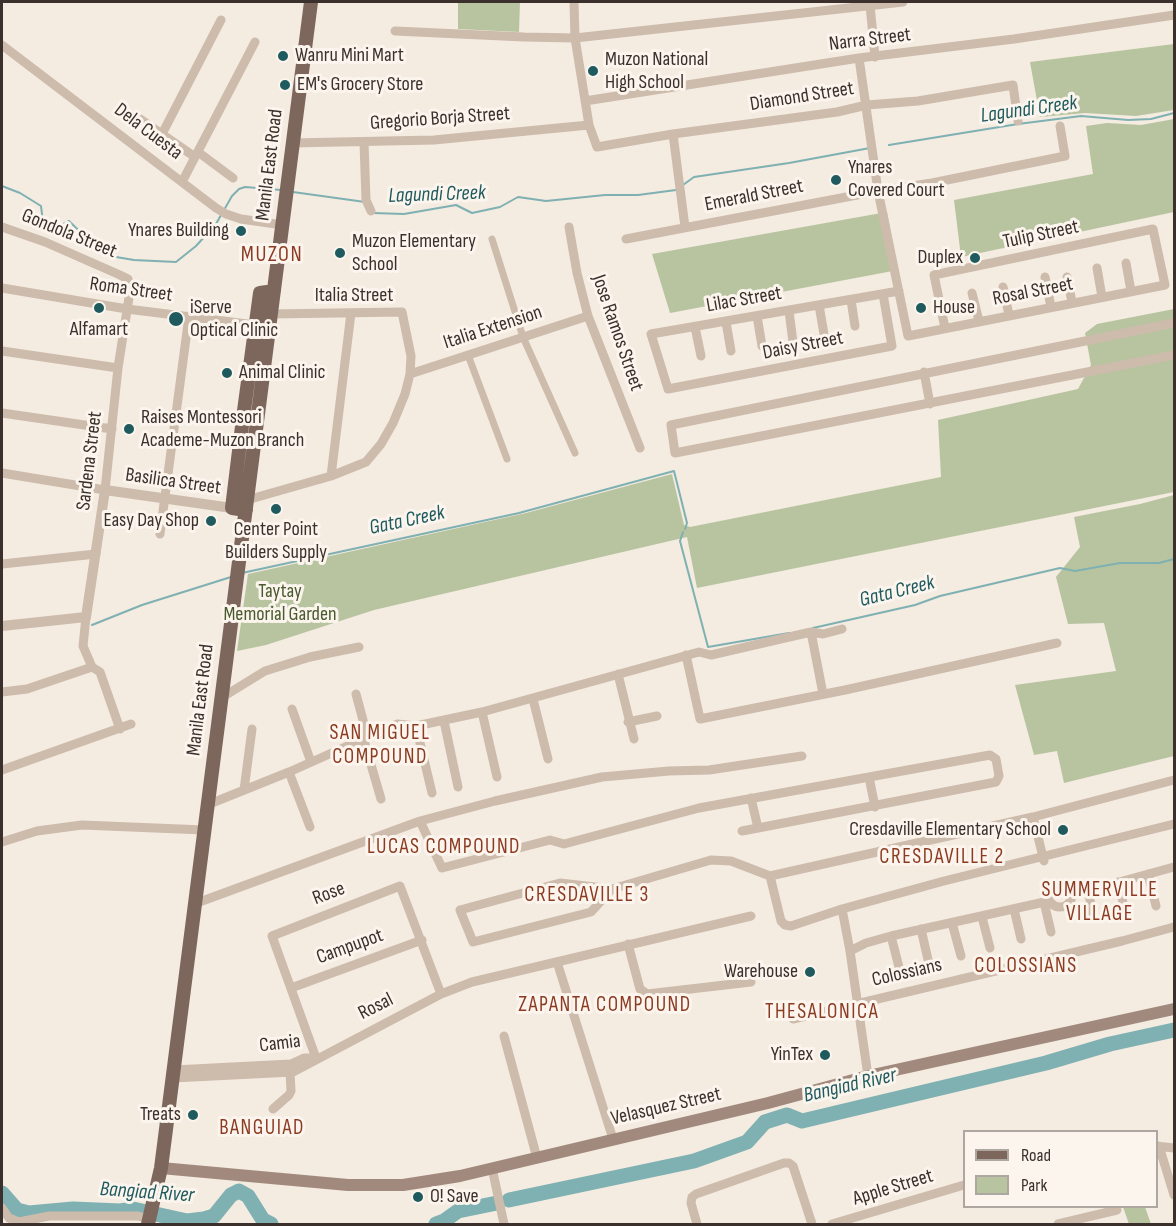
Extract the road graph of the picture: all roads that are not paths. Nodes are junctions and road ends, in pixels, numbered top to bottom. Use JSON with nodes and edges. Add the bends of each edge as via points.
{"nodes":[{"id":1,"x":311,"y":2,"type":"edge"},
{"id":2,"x":574,"y":2,"type":"edge"},
{"id":3,"x":903,"y":2,"type":"edge"},
{"id":4,"x":870,"y":5,"type":"junction"},
{"id":5,"x":1174,"y":15,"type":"edge"},
{"id":6,"x":221,"y":20,"type":"dead end"},
{"id":7,"x":395,"y":31,"type":"dead end"},
{"id":8,"x":575,"y":38,"type":"junction"},
{"id":9,"x":255,"y":42,"type":"dead end"},
{"id":10,"x":2,"y":45,"type":"edge"},
{"id":11,"x":875,"y":57,"type":"junction"},
{"id":12,"x":859,"y":58,"type":"junction"},
{"id":13,"x":585,"y":101,"type":"junction"},
{"id":14,"x":867,"y":105,"type":"junction"},
{"id":15,"x":140,"y":119,"type":"dead end"},
{"id":16,"x":1018,"y":121,"type":"dead end"},
{"id":17,"x":589,"y":125,"type":"junction"},
{"id":18,"x":1060,"y":126,"type":"dead end"},
{"id":19,"x":162,"y":134,"type":"junction"},
{"id":20,"x":673,"y":134,"type":"junction"},
{"id":21,"x":364,"y":142,"type":"junction"},
{"id":22,"x":292,"y":143,"type":"junction"},
{"id":23,"x":197,"y":154,"type":"junction"},
{"id":24,"x":233,"y":178,"type":"dead end"},
{"id":25,"x":182,"y":182,"type":"junction"},
{"id":26,"x":878,"y":191,"type":"junction"},
{"id":27,"x":370,"y":211,"type":"dead end"},
{"id":28,"x":283,"y":225,"type":"junction"},
{"id":29,"x":2,"y":226,"type":"edge"},
{"id":30,"x":569,"y":227,"type":"dead end"},
{"id":31,"x":685,"y":227,"type":"junction"},
{"id":32,"x":492,"y":239,"type":"dead end"},
{"id":33,"x":626,"y":239,"type":"dead end"},
{"id":34,"x":1126,"y":263,"type":"dead end"},
{"id":35,"x":1097,"y":268,"type":"dead end"},
{"id":36,"x":1046,"y":277,"type":"dead end"},
{"id":37,"x":1067,"y":277,"type":"dead end"},
{"id":38,"x":1165,"y":285,"type":"joint"},
{"id":39,"x":1003,"y":286,"type":"dead end"},
{"id":40,"x":2,"y":288,"type":"edge"},
{"id":41,"x":899,"y":291,"type":"junction"},
{"id":42,"x":1131,"y":291,"type":"junction"},
{"id":43,"x":972,"y":293,"type":"dead end"},
{"id":44,"x":883,"y":294,"type":"junction"},
{"id":45,"x":1102,"y":297,"type":"junction"},
{"id":46,"x":851,"y":300,"type":"junction"},
{"id":47,"x":1072,"y":302,"type":"junction"},
{"id":48,"x":819,"y":305,"type":"junction"},
{"id":49,"x":1052,"y":307,"type":"junction"},
{"id":50,"x":128,"y":309,"type":"junction"},
{"id":51,"x":789,"y":310,"type":"junction"},
{"id":52,"x":351,"y":313,"type":"junction"},
{"id":53,"x":1009,"y":315,"type":"junction"},
{"id":54,"x":189,"y":316,"type":"junction"},
{"id":55,"x":588,"y":316,"type":"junction"},
{"id":56,"x":757,"y":316,"type":"junction"},
{"id":57,"x":979,"y":321,"type":"junction"},
{"id":58,"x":265,"y":322,"type":"junction"},
{"id":59,"x":726,"y":322,"type":"junction"},
{"id":60,"x":1174,"y":323,"type":"edge"},
{"id":61,"x":855,"y":326,"type":"dead end"},
{"id":62,"x":696,"y":327,"type":"junction"},
{"id":63,"x":945,"y":328,"type":"junction"},
{"id":64,"x":523,"y":337,"type":"junction"},
{"id":65,"x":825,"y":340,"type":"dead end"},
{"id":66,"x":793,"y":342,"type":"dead end"},
{"id":67,"x":762,"y":346,"type":"dead end"},
{"id":68,"x":2,"y":351,"type":"edge"},
{"id":69,"x":731,"y":351,"type":"dead end"},
{"id":70,"x":468,"y":355,"type":"junction"},
{"id":71,"x":1174,"y":355,"type":"edge"},
{"id":72,"x":701,"y":356,"type":"dead end"},
{"id":73,"x":118,"y":368,"type":"junction"},
{"id":74,"x":924,"y":372,"type":"junction"},
{"id":75,"x":410,"y":374,"type":"junction"},
{"id":76,"x":668,"y":389,"type":"joint"},
{"id":77,"x":930,"y":404,"type":"junction"},
{"id":78,"x":2,"y":413,"type":"edge"},
{"id":79,"x":243,"y":418,"type":"junction"},
{"id":80,"x":258,"y":420,"type":"junction"},
{"id":81,"x":112,"y":429,"type":"junction"},
{"id":82,"x":640,"y":448,"type":"dead end"},
{"id":83,"x":575,"y":453,"type":"dead end"},
{"id":84,"x":507,"y":459,"type":"dead end"},
{"id":85,"x":2,"y":473,"type":"edge"},
{"id":86,"x":331,"y":476,"type":"junction"},
{"id":87,"x":105,"y":490,"type":"junction"},
{"id":88,"x":164,"y":498,"type":"junction"},
{"id":89,"x":242,"y":506,"type":"junction"},
{"id":90,"x":160,"y":534,"type":"dead end"},
{"id":91,"x":96,"y":554,"type":"junction"},
{"id":92,"x":2,"y":564,"type":"edge"},
{"id":93,"x":86,"y":617,"type":"junction"},
{"id":94,"x":2,"y":626,"type":"edge"},
{"id":95,"x":842,"y":629,"type":"dead end"},
{"id":96,"x":811,"y":632,"type":"junction"},
{"id":97,"x":1057,"y":644,"type":"dead end"},
{"id":98,"x":359,"y":646,"type":"dead end"},
{"id":99,"x":686,"y":655,"type":"junction"},
{"id":100,"x":92,"y":667,"type":"junction"},
{"id":101,"x":618,"y":674,"type":"junction"},
{"id":102,"x":2,"y":692,"type":"edge"},
{"id":103,"x":356,"y":693,"type":"dead end"},
{"id":104,"x":823,"y":694,"type":"junction"},
{"id":105,"x":221,"y":698,"type":"junction"},
{"id":106,"x":534,"y":699,"type":"junction"},
{"id":107,"x":292,"y":709,"type":"dead end"},
{"id":108,"x":482,"y":712,"type":"junction"},
{"id":109,"x":657,"y":716,"type":"dead end"},
{"id":110,"x":444,"y":721,"type":"junction"},
{"id":111,"x":628,"y":722,"type":"junction"},
{"id":112,"x":131,"y":724,"type":"dead end"},
{"id":113,"x":416,"y":726,"type":"junction"},
{"id":114,"x":120,"y":729,"type":"junction"},
{"id":115,"x":252,"y":729,"type":"dead end"},
{"id":116,"x":365,"y":736,"type":"junction"},
{"id":117,"x":633,"y":740,"type":"dead end"},
{"id":118,"x":802,"y":756,"type":"dead end"},
{"id":119,"x":548,"y":759,"type":"dead end"},
{"id":120,"x":311,"y":762,"type":"junction"},
{"id":121,"x":2,"y":770,"type":"edge"},
{"id":122,"x":289,"y":772,"type":"junction"},
{"id":123,"x":497,"y":777,"type":"dead end"},
{"id":124,"x":869,"y":777,"type":"junction"},
{"id":125,"x":1174,"y":780,"type":"edge"},
{"id":126,"x":458,"y":787,"type":"dead end"},
{"id":127,"x":244,"y":790,"type":"junction"},
{"id":128,"x":432,"y":794,"type":"dead end"},
{"id":129,"x":751,"y":798,"type":"junction"},
{"id":130,"x":381,"y":799,"type":"dead end"},
{"id":131,"x":207,"y":805,"type":"junction"},
{"id":132,"x":875,"y":807,"type":"junction"},
{"id":133,"x":1033,"y":817,"type":"junction"},
{"id":134,"x":420,"y":821,"type":"junction"},
{"id":135,"x":1174,"y":824,"type":"edge"},
{"id":136,"x":310,"y":827,"type":"dead end"},
{"id":137,"x":758,"y":828,"type":"junction"},
{"id":138,"x":204,"y":830,"type":"junction"},
{"id":139,"x":742,"y":831,"type":"dead end"},
{"id":140,"x":2,"y":842,"type":"edge"},
{"id":141,"x":1044,"y":860,"type":"junction"},
{"id":142,"x":1174,"y":867,"type":"edge"},
{"id":143,"x":1148,"y":874,"type":"junction"},
{"id":144,"x":770,"y":876,"type":"junction"},
{"id":145,"x":1118,"y":882,"type":"junction"},
{"id":146,"x":612,"y":889,"type":"junction"},
{"id":147,"x":1088,"y":890,"type":"junction"},
{"id":148,"x":1072,"y":895,"type":"junction"},
{"id":149,"x":1047,"y":902,"type":"junction"},
{"id":150,"x":194,"y":904,"type":"junction"},
{"id":151,"x":1156,"y":906,"type":"dead end"},
{"id":152,"x":842,"y":909,"type":"junction"},
{"id":153,"x":1014,"y":909,"type":"junction"},
{"id":154,"x":1093,"y":915,"type":"dead end"},
{"id":155,"x":1126,"y":915,"type":"dead end"},
{"id":156,"x":751,"y":916,"type":"dead end"},
{"id":157,"x":982,"y":917,"type":"junction"},
{"id":158,"x":952,"y":923,"type":"junction"},
{"id":159,"x":1174,"y":927,"type":"edge"},
{"id":160,"x":921,"y":929,"type":"junction"},
{"id":161,"x":1051,"y":932,"type":"dead end"},
{"id":162,"x":891,"y":936,"type":"junction"},
{"id":163,"x":1021,"y":939,"type":"dead end"},
{"id":164,"x":422,"y":940,"type":"junction"},
{"id":165,"x":628,"y":944,"type":"junction"},
{"id":166,"x":990,"y":948,"type":"dead end"},
{"id":167,"x":850,"y":951,"type":"junction"},
{"id":168,"x":961,"y":956,"type":"dead end"},
{"id":169,"x":557,"y":962,"type":"junction"},
{"id":170,"x":929,"y":964,"type":"dead end"},
{"id":171,"x":900,"y":971,"type":"dead end"},
{"id":172,"x":751,"y":981,"type":"dead end"},
{"id":173,"x":291,"y":988,"type":"junction"},
{"id":174,"x":441,"y":994,"type":"junction"},
{"id":175,"x":858,"y":1002,"type":"junction"},
{"id":176,"x":1174,"y":1009,"type":"edge"},
{"id":177,"x":794,"y":1018,"type":"dead end"},
{"id":178,"x":504,"y":1035,"type":"dead end"},
{"id":179,"x":316,"y":1058,"type":"junction"},
{"id":180,"x":290,"y":1072,"type":"junction"},
{"id":181,"x":173,"y":1074,"type":"junction"},
{"id":182,"x":868,"y":1076,"type":"junction"},
{"id":183,"x":273,"y":1109,"type":"dead end"},
{"id":184,"x":613,"y":1139,"type":"junction"},
{"id":185,"x":1158,"y":1146,"type":"edge"},
{"id":186,"x":1174,"y":1148,"type":"edge"},
{"id":187,"x":537,"y":1158,"type":"junction"},
{"id":188,"x":161,"y":1168,"type":"junction"},
{"id":189,"x":492,"y":1168,"type":"junction"},
{"id":190,"x":963,"y":1185,"type":"edge"},
{"id":191,"x":1174,"y":1195,"type":"edge"},
{"id":192,"x":2,"y":1208,"type":"edge"},
{"id":193,"x":1117,"y":1210,"type":"dead end"},
{"id":194,"x":150,"y":1218,"type":"edge"},
{"id":195,"x":1092,"y":1221,"type":"edge"},
{"id":196,"x":19,"y":1222,"type":"junction"},
{"id":197,"x":853,"y":1222,"type":"edge"},
{"id":198,"x":2,"y":1224,"type":"edge"},
{"id":199,"x":504,"y":1224,"type":"edge"},
{"id":200,"x":697,"y":1224,"type":"edge"},
{"id":201,"x":812,"y":1224,"type":"edge"},
{"id":202,"x":832,"y":1224,"type":"edge"},
{"id":203,"x":1058,"y":1224,"type":"edge"}],
"edges":[{"from":1,"to":22,"type":"main road","name":"Manila East Road"},
{"from":2,"to":8,"type":"street"},
{"from":3,"to":4,"type":"street"},
{"from":4,"to":8,"type":"street"},
{"from":4,"to":11,"type":"street"},
{"from":5,"to":11,"type":"street","name":"Narra Street"},
{"from":6,"to":19,"type":"street"},
{"from":7,"to":8,"type":"street"},
{"from":8,"to":13,"type":"street"},
{"from":9,"to":23,"type":"street"},
{"from":10,"to":25,"type":"street","name":"Dela Cuesta"},
{"from":11,"to":12,"type":"street","name":"Narra Street"},
{"from":12,"to":13,"type":"street","name":"Narra Street"},
{"from":12,"to":14,"type":"street"},
{"from":13,"to":17,"type":"street"},
{"from":14,"to":16,"type":"street","name":"Diamond Street","via":[[1013,85]]},
{"from":14,"to":20,"type":"street","name":"Diamond Street"},
{"from":14,"to":26,"type":"street"},
{"from":15,"to":19,"type":"street"},
{"from":17,"to":20,"type":"street","name":"Diamond Street","via":[[597,147]]},
{"from":17,"to":21,"type":"street","name":"Gregorio Borja Street","via":[[434,140]]},
{"from":18,"to":26,"type":"street","name":"Emerald Street","via":[[1065,156]]},
{"from":19,"to":23,"type":"street"},
{"from":20,"to":31,"type":"street"},
{"from":21,"to":22,"type":"street","name":"Gregorio Borja Street"},
{"from":21,"to":27,"type":"street","via":[[366,200]]},
{"from":22,"to":28,"type":"main road","name":"Manila East Road"},
{"from":23,"to":24,"type":"street"},
{"from":23,"to":25,"type":"street"},
{"from":25,"to":28,"type":"street","name":"Dela Cuesta","via":[[226,214]]},
{"from":26,"to":31,"type":"street","name":"Emerald Street"},
{"from":26,"to":41,"type":"street"},
{"from":28,"to":58,"type":"main road","name":"Manila East Road","via":[[274,291],[260,293]]},
{"from":29,"to":50,"type":"street","name":"Gondola Street","via":[[128,279]]},
{"from":30,"to":55,"type":"street","name":"Jose Ramos Street"},
{"from":31,"to":33,"type":"street","name":"Emerald Street"},
{"from":32,"to":64,"type":"street"},
{"from":34,"to":42,"type":"street"},
{"from":35,"to":45,"type":"street"},
{"from":36,"to":49,"type":"street"},
{"from":37,"to":47,"type":"street"},
{"from":38,"to":42,"type":"street","name":"Rosal Street"},
{"from":38,"to":63,"type":"street","name":"Tulip Street","via":[[1153,229],[934,276]]},
{"from":39,"to":53,"type":"street"},
{"from":40,"to":50,"type":"street","name":"Roma Street"},
{"from":41,"to":44,"type":"street","name":"Lilac Street"},
{"from":41,"to":63,"type":"street","name":"Rosal Street","via":[[908,336]]},
{"from":42,"to":45,"type":"street","name":"Rosal Street"},
{"from":43,"to":57,"type":"street"},
{"from":44,"to":46,"type":"street","name":"Lilac Street"},
{"from":44,"to":76,"type":"street","name":"Daisy Street","via":[[892,346]]},
{"from":45,"to":47,"type":"street","name":"Rosal Street"},
{"from":46,"to":48,"type":"street","name":"Lilac Street"},
{"from":46,"to":61,"type":"street"},
{"from":47,"to":49,"type":"street","name":"Rosal Street"},
{"from":48,"to":51,"type":"street","name":"Lilac Street"},
{"from":48,"to":65,"type":"street"},
{"from":49,"to":53,"type":"street","name":"Rosal Street"},
{"from":50,"to":54,"type":"street","name":"Roma Street"},
{"from":50,"to":73,"type":"street","name":"Sardena Street"},
{"from":51,"to":56,"type":"street","name":"Lilac Street"},
{"from":51,"to":66,"type":"street"},
{"from":52,"to":58,"type":"street","name":"Italia Street"},
{"from":52,"to":75,"type":"street","name":"Italia Street","via":[[402,312],[411,356]]},
{"from":52,"to":86,"type":"street"},
{"from":53,"to":57,"type":"street","name":"Rosal Street"},
{"from":54,"to":58,"type":"street","name":"Roma Street"},
{"from":54,"to":88,"type":"street"},
{"from":55,"to":64,"type":"street","name":"Italia Extension"},
{"from":55,"to":82,"type":"street","name":"Jose Ramos Street"},
{"from":56,"to":59,"type":"street","name":"Lilac Street"},
{"from":56,"to":67,"type":"street"},
{"from":57,"to":63,"type":"street","name":"Rosal Street"},
{"from":58,"to":79,"type":"main road"},
{"from":58,"to":80,"type":"main road","name":"Manila East Road"},
{"from":59,"to":62,"type":"street","name":"Lilac Street"},
{"from":59,"to":69,"type":"street"},
{"from":60,"to":74,"type":"street"},
{"from":62,"to":72,"type":"street"},
{"from":62,"to":76,"type":"street","name":"Lilac Street","via":[[651,334]]},
{"from":64,"to":70,"type":"street","name":"Italia Extension"},
{"from":64,"to":83,"type":"street"},
{"from":68,"to":73,"type":"street"},
{"from":70,"to":75,"type":"street","name":"Italia Extension"},
{"from":70,"to":84,"type":"street"},
{"from":71,"to":77,"type":"street"},
{"from":73,"to":81,"type":"street","name":"Sardena Street"},
{"from":74,"to":77,"type":"street"},
{"from":74,"to":77,"type":"street","via":[[671,425],[675,453]]},
{"from":75,"to":86,"type":"street","name":"Italia Street","via":[[393,423],[381,444],[366,462]]},
{"from":78,"to":81,"type":"street"},
{"from":79,"to":80,"type":"main road"},
{"from":79,"to":89,"type":"main road"},
{"from":80,"to":89,"type":"main road","name":"Manila East Road"},
{"from":81,"to":87,"type":"street","name":"Sardena Street"},
{"from":85,"to":87,"type":"street","name":"Basilica Street"},
{"from":86,"to":89,"type":"street","name":"Italia Street"},
{"from":87,"to":88,"type":"street","name":"Basilica Street"},
{"from":87,"to":91,"type":"street","name":"Sardena Street"},
{"from":88,"to":89,"type":"street","name":"Basilica Street"},
{"from":88,"to":90,"type":"street"},
{"from":89,"to":105,"type":"main road","name":"Manila East Road"},
{"from":91,"to":92,"type":"street"},
{"from":91,"to":93,"type":"street","name":"Sardena Street"},
{"from":93,"to":94,"type":"street"},
{"from":93,"to":100,"type":"street","via":[[83,646]]},
{"from":95,"to":96,"type":"street","via":[[823,634]]},
{"from":96,"to":99,"type":"street","via":[[711,655]]},
{"from":96,"to":104,"type":"street"},
{"from":97,"to":104,"type":"street"},
{"from":98,"to":105,"type":"street","via":[[265,671]]},
{"from":99,"to":101,"type":"street"},
{"from":99,"to":104,"type":"street","via":[[700,719]]},
{"from":100,"to":102,"type":"street","via":[[27,689]]},
{"from":100,"to":114,"type":"street","via":[[100,672]]},
{"from":101,"to":106,"type":"street"},
{"from":101,"to":111,"type":"street"},
{"from":103,"to":116,"type":"street"},
{"from":105,"to":131,"type":"main road","name":"Manila East Road"},
{"from":106,"to":108,"type":"street"},
{"from":106,"to":119,"type":"street"},
{"from":107,"to":120,"type":"street"},
{"from":108,"to":110,"type":"street"},
{"from":108,"to":123,"type":"street"},
{"from":109,"to":111,"type":"street"},
{"from":110,"to":113,"type":"street"},
{"from":110,"to":126,"type":"street"},
{"from":111,"to":117,"type":"street"},
{"from":112,"to":114,"type":"street"},
{"from":113,"to":116,"type":"street","via":[[397,724]]},
{"from":113,"to":128,"type":"street"},
{"from":114,"to":121,"type":"street"},
{"from":115,"to":127,"type":"street"},
{"from":116,"to":120,"type":"street"},
{"from":116,"to":130,"type":"street"},
{"from":118,"to":134,"type":"street","via":[[709,770],[602,777]]},
{"from":120,"to":122,"type":"street"},
{"from":122,"to":127,"type":"street"},
{"from":122,"to":136,"type":"street"},
{"from":124,"to":129,"type":"street"},
{"from":124,"to":132,"type":"street"},
{"from":124,"to":132,"type":"street","via":[[990,754],[996,759],[996,783]]},
{"from":125,"to":133,"type":"street"},
{"from":127,"to":131,"type":"street"},
{"from":129,"to":134,"type":"street","via":[[564,844],[550,840],[442,868]]},
{"from":129,"to":137,"type":"street"},
{"from":131,"to":138,"type":"main road","name":"Manila East Road"},
{"from":132,"to":137,"type":"street"},
{"from":133,"to":141,"type":"street"},
{"from":133,"to":144,"type":"street"},
{"from":134,"to":150,"type":"street"},
{"from":135,"to":141,"type":"street"},
{"from":137,"to":139,"type":"street"},
{"from":138,"to":140,"type":"street","via":[[82,825],[37,831]]},
{"from":138,"to":150,"type":"main road","name":"Manila East Road"},
{"from":141,"to":152,"type":"street","via":[[944,881]]},
{"from":142,"to":143,"type":"street"},
{"from":143,"to":145,"type":"street"},
{"from":143,"to":151,"type":"street"},
{"from":144,"to":146,"type":"street","via":[[731,861],[711,860]]},
{"from":144,"to":152,"type":"street","via":[[785,925]]},
{"from":145,"to":147,"type":"street"},
{"from":145,"to":155,"type":"street"},
{"from":146,"to":146,"type":"street","via":[[560,883],[460,910],[473,942],[591,912]]},
{"from":147,"to":148,"type":"street"},
{"from":147,"to":154,"type":"street"},
{"from":148,"to":149,"type":"street","via":[[1064,907]]},
{"from":148,"to":149,"type":"street","via":[[1066,885],[1058,884],[1050,889]]},
{"from":149,"to":153,"type":"street"},
{"from":149,"to":161,"type":"street"},
{"from":150,"to":181,"type":"main road","name":"Manila East Road"},
{"from":152,"to":167,"type":"street"},
{"from":153,"to":157,"type":"street"},
{"from":153,"to":163,"type":"street"},
{"from":156,"to":165,"type":"street","name":"Rosal"},
{"from":157,"to":158,"type":"street"},
{"from":157,"to":166,"type":"street"},
{"from":158,"to":160,"type":"street"},
{"from":158,"to":168,"type":"street"},
{"from":159,"to":175,"type":"street","name":"Colossians"},
{"from":160,"to":162,"type":"street"},
{"from":160,"to":170,"type":"street"},
{"from":162,"to":167,"type":"street"},
{"from":162,"to":171,"type":"street"},
{"from":164,"to":173,"type":"street","name":"Campupot"},
{"from":164,"to":173,"type":"street","name":"Rose","via":[[400,886],[272,936]]},
{"from":164,"to":174,"type":"street"},
{"from":165,"to":169,"type":"street","name":"Rosal"},
{"from":165,"to":172,"type":"street","via":[[640,989],[647,994]]},
{"from":167,"to":175,"type":"street"},
{"from":169,"to":174,"type":"street","name":"Rosal","via":[[472,982]]},
{"from":169,"to":184,"type":"street"},
{"from":173,"to":179,"type":"street"},
{"from":174,"to":179,"type":"street","name":"Rosal"},
{"from":175,"to":177,"type":"street"},
{"from":175,"to":182,"type":"street"},
{"from":176,"to":182,"type":"main road","name":"Velasquez Street"},
{"from":178,"to":187,"type":"street"},
{"from":179,"to":180,"type":"street","name":"Camia"},
{"from":179,"to":181,"type":"street","name":"Camia","via":[[291,1064]]},
{"from":180,"to":181,"type":"street","name":"Camia"},
{"from":180,"to":183,"type":"street","via":[[291,1091]]},
{"from":181,"to":188,"type":"main road","name":"Manila East Road"},
{"from":182,"to":184,"type":"main road","name":"Velasquez Street"},
{"from":184,"to":187,"type":"main road","name":"Velasquez Street"},
{"from":185,"to":186,"type":"street"},
{"from":185,"to":191,"type":"street"},
{"from":187,"to":189,"type":"main road","name":"Velasquez Street"},
{"from":188,"to":189,"type":"main road","name":"Velasquez Street","via":[[348,1185],[403,1185]]},
{"from":188,"to":194,"type":"main road","name":"Manila East Road"},
{"from":189,"to":199,"type":"street"},
{"from":190,"to":197,"type":"street","name":"Apple Street"},
{"from":192,"to":196,"type":"street","via":[[9,1218]]},
{"from":193,"to":195,"type":"street"},
{"from":194,"to":196,"type":"street","via":[[50,1216]]},
{"from":195,"to":203,"type":"street"},
{"from":196,"to":198,"type":"street"},
{"from":197,"to":202,"type":"street","name":"Apple Street"},
{"from":200,"to":201,"type":"street","via":[[691,1203],[696,1194],[789,1163]]}]}
